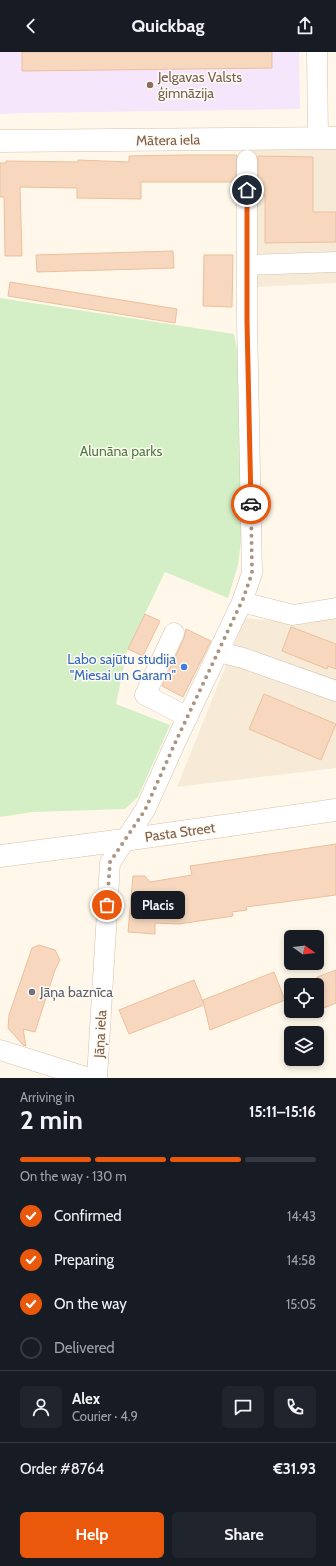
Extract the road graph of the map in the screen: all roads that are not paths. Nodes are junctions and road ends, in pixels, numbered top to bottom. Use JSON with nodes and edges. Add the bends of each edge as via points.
{"nodes":[{"id":1,"x":316,"y":52,"type":"edge"},
{"id":2,"x":327,"y":138,"type":"edge"},
{"id":3,"x":0,"y":141,"type":"edge"},
{"id":4,"x":247,"y":160,"type":"dead end"},
{"id":5,"x":336,"y":262,"type":"edge"},
{"id":6,"x":247,"y":265,"type":"junction"},
{"id":7,"x":242,"y":602,"type":"junction"},
{"id":8,"x":336,"y":608,"type":"edge"},
{"id":9,"x":174,"y":633,"type":"dead end"},
{"id":10,"x":219,"y":652,"type":"junction"},
{"id":11,"x":336,"y":691,"type":"edge"},
{"id":12,"x":188,"y":717,"type":"junction"},
{"id":13,"x":336,"y":810,"type":"edge"},
{"id":14,"x":124,"y":840,"type":"junction"},
{"id":15,"x":1,"y":855,"type":"edge"},
{"id":16,"x":0,"y":1050,"type":"edge"},
{"id":17,"x":89,"y":1078,"type":"edge"},
{"id":18,"x":97,"y":1078,"type":"edge"}],
"edges":[{"from":1,"to":2,"type":"street"},
{"from":2,"to":3,"type":"main road","name":"Mātera iela"},
{"from":4,"to":6,"type":"street","name":"Jāņa iela"},
{"from":5,"to":6,"type":"street"},
{"from":6,"to":7,"type":"street","name":"Jāņa iela","via":[[252,573]]},
{"from":7,"to":8,"type":"street","via":[[293,614]]},
{"from":7,"to":10,"type":"street","name":"Jāņa iela"},
{"from":9,"to":12,"type":"street","via":[[145,695]]},
{"from":10,"to":11,"type":"street"},
{"from":10,"to":12,"type":"street","name":"Jāņa iela"},
{"from":12,"to":14,"type":"street","name":"Jāņa iela","via":[[145,810]]},
{"from":13,"to":14,"type":"main road","name":"Pasta Street"},
{"from":14,"to":15,"type":"main road","name":"Pasta Street"},
{"from":14,"to":18,"type":"street","name":"Jāņa iela","via":[[110,862]]},
{"from":16,"to":17,"type":"street"}]}
